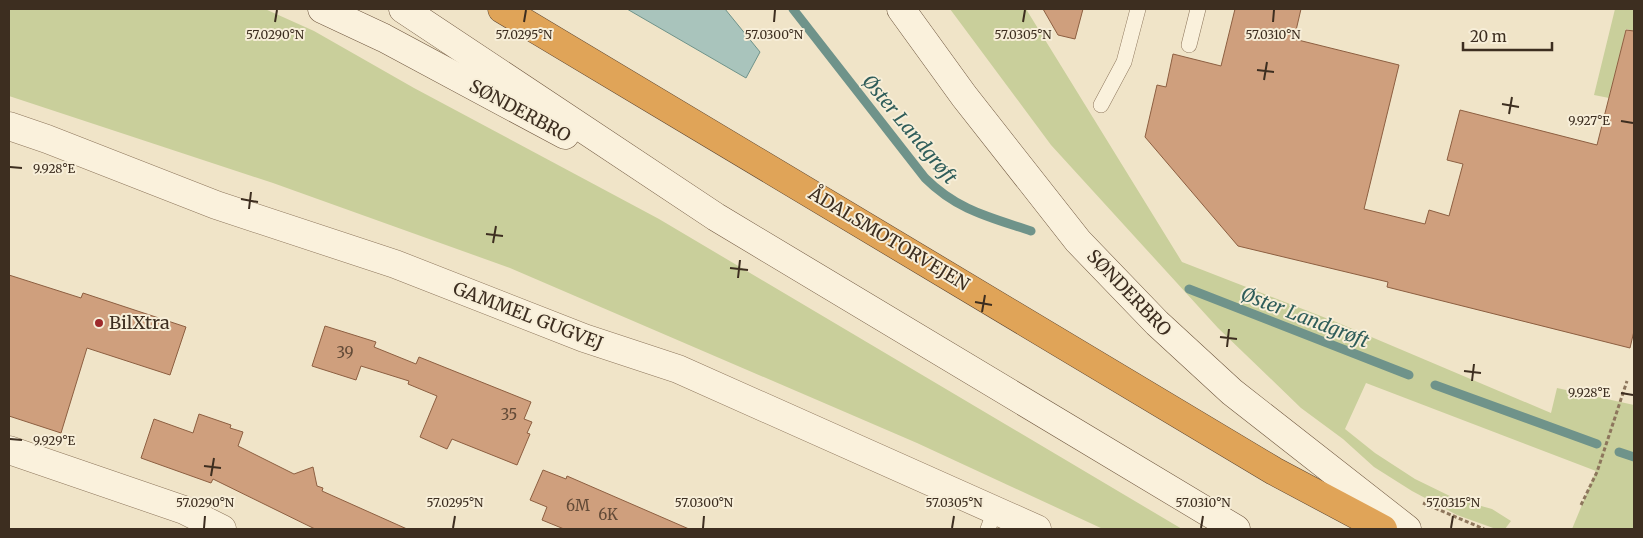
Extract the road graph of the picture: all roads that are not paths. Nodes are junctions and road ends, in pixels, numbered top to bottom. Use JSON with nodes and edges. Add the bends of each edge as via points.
{"nodes":[{"id":1,"x":322,"y":9,"type":"edge"},
{"id":2,"x":403,"y":9,"type":"edge"},
{"id":3,"x":502,"y":9,"type":"edge"},
{"id":4,"x":901,"y":9,"type":"edge"},
{"id":5,"x":1138,"y":9,"type":"edge"},
{"id":6,"x":1198,"y":9,"type":"edge"},
{"id":7,"x":1189,"y":45,"type":"dead end"},
{"id":8,"x":1101,"y":105,"type":"dead end"},
{"id":9,"x":9,"y":126,"type":"edge"},
{"id":10,"x":716,"y":217,"type":"junction"},
{"id":11,"x":9,"y":450,"type":"edge"},
{"id":12,"x":178,"y":520,"type":"edge"},
{"id":13,"x":992,"y":520,"type":"edge"},
{"id":14,"x":222,"y":529,"type":"edge"},
{"id":15,"x":1037,"y":529,"type":"edge"},
{"id":16,"x":1236,"y":529,"type":"edge"},
{"id":17,"x":1383,"y":529,"type":"edge"},
{"id":18,"x":1407,"y":529,"type":"edge"}],
"edges":[{"from":1,"to":10,"type":"street","name":"SØNDERBRO","via":[[384,38]]},
{"from":2,"to":10,"type":"street","name":"SØNDERBRO"},
{"from":3,"to":17,"type":"highway","name":"ÅDALSMOTORVEJEN","via":[[1274,471]]},
{"from":4,"to":18,"type":"street","name":"SØNDERBRO","via":[[964,96],[1078,241],[1158,323],[1232,392]]},
{"from":5,"to":8,"type":"lane","via":[[1124,62]]},
{"from":6,"to":7,"type":"lane"},
{"from":9,"to":13,"type":"street","name":"GAMMEL GUGVEJ","via":[[216,205],[395,264],[584,338],[678,369]]},
{"from":10,"to":16,"type":"street","name":"SØNDERBRO"},
{"from":11,"to":12,"type":"street"},
{"from":12,"to":14,"type":"street"},
{"from":13,"to":15,"type":"street","name":"GAMMEL GUGVEJ"}]}
